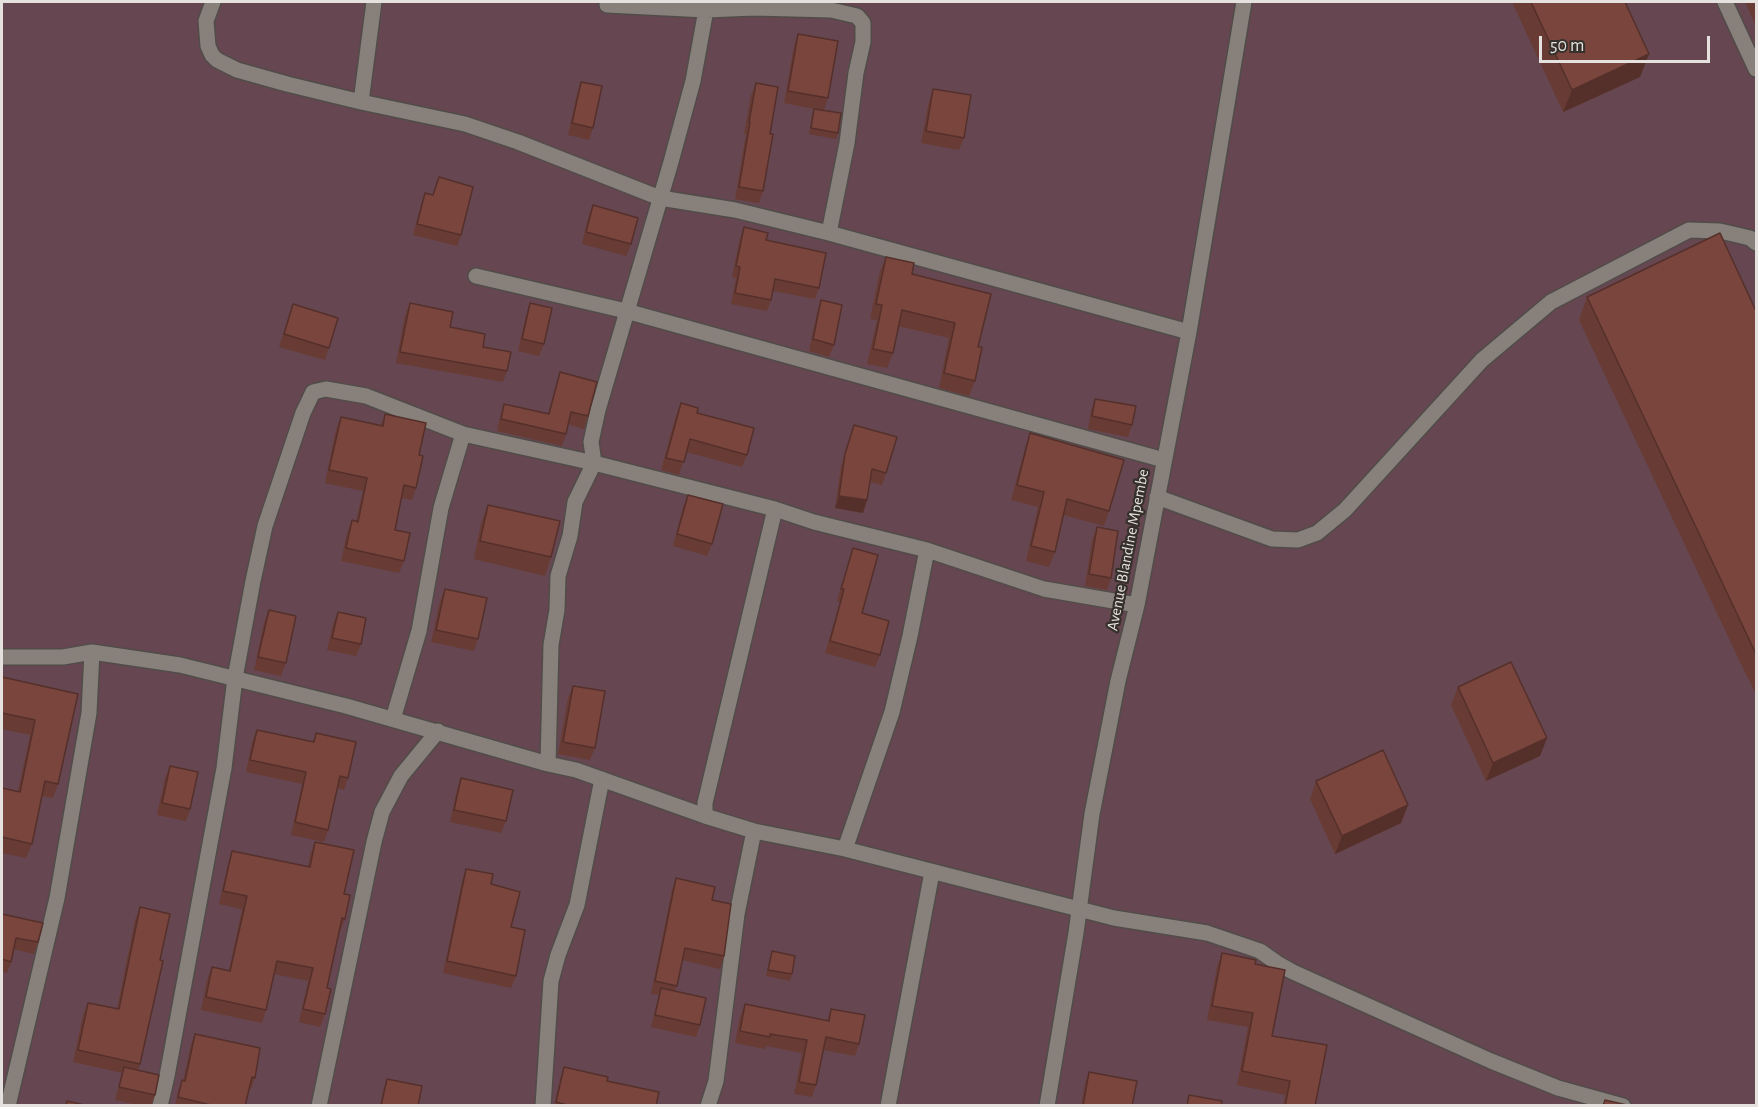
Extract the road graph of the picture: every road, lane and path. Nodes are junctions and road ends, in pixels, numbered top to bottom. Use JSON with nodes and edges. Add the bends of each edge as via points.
{"nodes":[{"id":1,"x":213,"y":2,"type":"edge"},
{"id":2,"x":374,"y":2,"type":"edge"},
{"id":3,"x":1244,"y":2,"type":"edge"},
{"id":4,"x":1725,"y":2,"type":"edge"},
{"id":5,"x":607,"y":5,"type":"dead end"},
{"id":6,"x":706,"y":10,"type":"junction"},
{"id":7,"x":1756,"y":69,"type":"edge"},
{"id":8,"x":361,"y":102,"type":"junction"},
{"id":9,"x":660,"y":198,"type":"junction"},
{"id":10,"x":829,"y":233,"type":"junction"},
{"id":11,"x":1756,"y":243,"type":"edge"},
{"id":12,"x":476,"y":276,"type":"dead end"},
{"id":13,"x":626,"y":311,"type":"junction"},
{"id":14,"x":1189,"y":332,"type":"junction"},
{"id":15,"x":463,"y":434,"type":"junction"},
{"id":16,"x":1164,"y":460,"type":"junction"},
{"id":17,"x":594,"y":463,"type":"junction"},
{"id":18,"x":1157,"y":497,"type":"junction"},
{"id":19,"x":775,"y":509,"type":"junction"},
{"id":20,"x":927,"y":550,"type":"junction"},
{"id":21,"x":1137,"y":605,"type":"junction"},
{"id":22,"x":92,"y":652,"type":"junction"},
{"id":23,"x":2,"y":657,"type":"edge"},
{"id":24,"x":235,"y":678,"type":"junction"},
{"id":25,"x":393,"y":718,"type":"junction"},
{"id":26,"x":438,"y":731,"type":"junction"},
{"id":27,"x":548,"y":764,"type":"junction"},
{"id":28,"x":602,"y":778,"type":"junction"},
{"id":29,"x":705,"y":816,"type":"junction"},
{"id":30,"x":754,"y":831,"type":"junction"},
{"id":31,"x":846,"y":849,"type":"junction"},
{"id":32,"x":932,"y":872,"type":"junction"},
{"id":33,"x":1078,"y":909,"type":"junction"},
{"id":34,"x":1575,"y":1100,"type":"edge"},
{"id":35,"x":8,"y":1106,"type":"edge"},
{"id":36,"x":159,"y":1106,"type":"edge"},
{"id":37,"x":319,"y":1106,"type":"edge"},
{"id":38,"x":543,"y":1106,"type":"edge"},
{"id":39,"x":708,"y":1106,"type":"edge"},
{"id":40,"x":888,"y":1106,"type":"edge"},
{"id":41,"x":1047,"y":1106,"type":"edge"},
{"id":42,"x":1623,"y":1106,"type":"edge"}],
"edges":[{"from":1,"to":8,"type":"street","via":[[206,21],[207,36],[212,55],[223,64]]},
{"from":2,"to":8,"type":"street"},
{"from":3,"to":14,"type":"street","name":"Avenue Blandine Mpembe"},
{"from":4,"to":7,"type":"street"},
{"from":5,"to":6,"type":"street"},
{"from":6,"to":9,"type":"street","via":[[693,81]]},
{"from":6,"to":10,"type":"street","via":[[831,10],[857,16],[863,23],[847,143]]},
{"from":8,"to":9,"type":"street","via":[[465,124]]},
{"from":9,"to":10,"type":"street","via":[[735,210]]},
{"from":9,"to":13,"type":"street"},
{"from":10,"to":14,"type":"street"},
{"from":11,"to":18,"type":"street","via":[[1720,231],[1689,230],[1551,302],[1482,360],[1345,510],[1317,533],[1298,540],[1272,539]]},
{"from":12,"to":13,"type":"street"},
{"from":13,"to":16,"type":"street"},
{"from":13,"to":17,"type":"street","via":[[593,432]]},
{"from":14,"to":16,"type":"street","name":"Avenue Blandine Mpembe"},
{"from":15,"to":17,"type":"street"},
{"from":15,"to":24,"type":"street","via":[[366,396],[326,388],[313,392],[265,526]]},
{"from":15,"to":25,"type":"street","via":[[441,508],[419,631]]},
{"from":16,"to":18,"type":"street","name":"Avenue Blandine Mpembe"},
{"from":17,"to":19,"type":"street"},
{"from":17,"to":27,"type":"street","via":[[575,502],[558,576],[551,645]]},
{"from":18,"to":21,"type":"street","name":"Avenue Blandine Mpembe"},
{"from":19,"to":20,"type":"street"},
{"from":19,"to":29,"type":"street"},
{"from":20,"to":21,"type":"street","via":[[1044,589]]},
{"from":20,"to":31,"type":"street","via":[[892,712]]},
{"from":21,"to":33,"type":"street","name":"Avenue Blandine Mpembe","via":[[1092,814]]},
{"from":22,"to":23,"type":"street","via":[[63,657]]},
{"from":22,"to":24,"type":"street"},
{"from":22,"to":35,"type":"street","via":[[89,713],[57,898]]},
{"from":24,"to":25,"type":"street"},
{"from":24,"to":36,"type":"street","via":[[224,768]]},
{"from":25,"to":26,"type":"street"},
{"from":26,"to":27,"type":"street"},
{"from":26,"to":37,"type":"street","via":[[401,776],[382,812]]},
{"from":27,"to":28,"type":"street"},
{"from":28,"to":29,"type":"street"},
{"from":28,"to":38,"type":"street","via":[[577,905],[551,981]]},
{"from":29,"to":30,"type":"street"},
{"from":30,"to":31,"type":"street"},
{"from":30,"to":39,"type":"street","via":[[737,914],[717,1081]]},
{"from":31,"to":32,"type":"street"},
{"from":32,"to":33,"type":"street"},
{"from":32,"to":40,"type":"street"},
{"from":33,"to":34,"type":"street","via":[[1197,931],[1242,944],[1293,972]]},
{"from":33,"to":41,"type":"street","name":"Avenue Blandine Mpembe"},
{"from":34,"to":42,"type":"street"}]}
